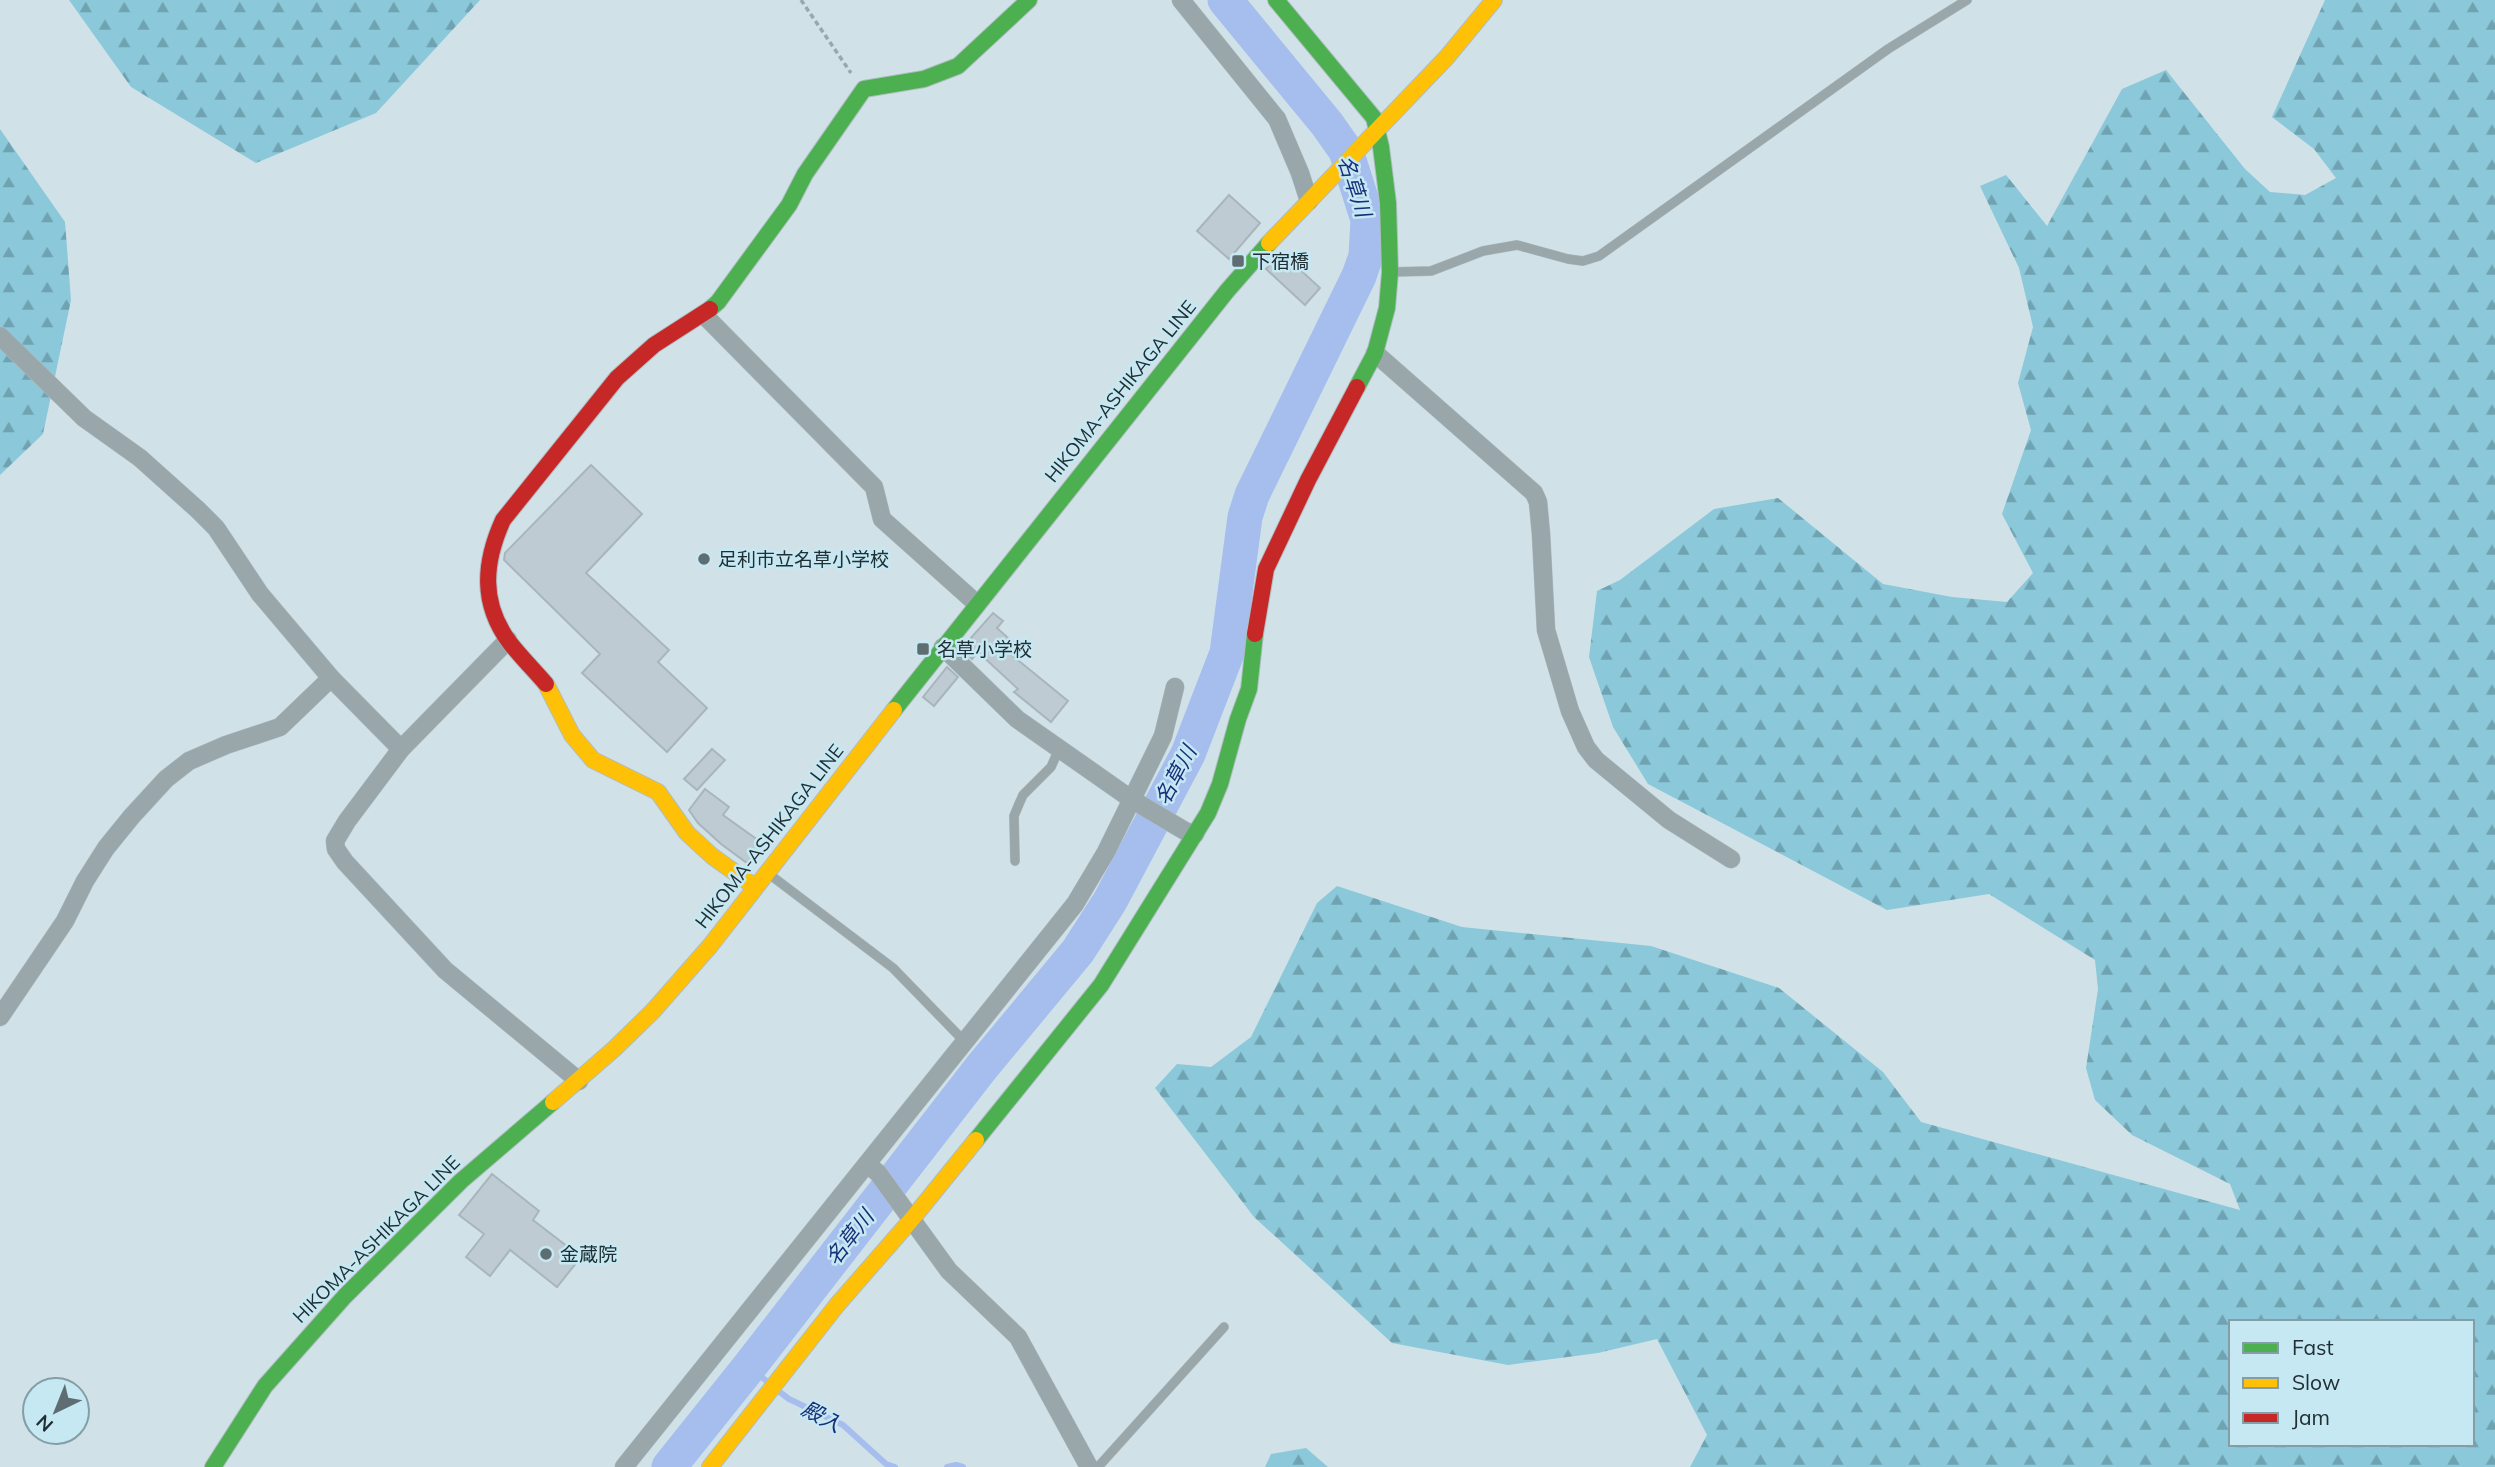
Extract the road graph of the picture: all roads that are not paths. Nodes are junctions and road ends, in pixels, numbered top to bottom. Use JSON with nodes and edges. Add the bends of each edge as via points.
{"nodes":[{"id":1,"x":1029,"y":0,"type":"edge"},
{"id":2,"x":1181,"y":0,"type":"edge"},
{"id":3,"x":1276,"y":0,"type":"edge"},
{"id":4,"x":1494,"y":0,"type":"edge"},
{"id":5,"x":1967,"y":0,"type":"edge"},
{"id":6,"x":1372,"y":135,"type":"junction"},
{"id":7,"x":1314,"y":197,"type":"junction"},
{"id":8,"x":1390,"y":272,"type":"junction"},
{"id":9,"x":704,"y":315,"type":"junction"},
{"id":10,"x":0,"y":336,"type":"edge"},
{"id":11,"x":1375,"y":354,"type":"junction"},
{"id":12,"x":977,"y":604,"type":"junction"},
{"id":13,"x":508,"y":640,"type":"junction"},
{"id":14,"x":943,"y":647,"type":"junction"},
{"id":15,"x":331,"y":678,"type":"junction"},
{"id":16,"x":1175,"y":687,"type":"dead end"},
{"id":17,"x":1060,"y":748,"type":"junction"},
{"id":18,"x":401,"y":749,"type":"junction"},
{"id":19,"x":1136,"y":802,"type":"junction"},
{"id":20,"x":1190,"y":833,"type":"junction"},
{"id":21,"x":1731,"y":859,"type":"dead end"},
{"id":22,"x":1015,"y":861,"type":"dead end"},
{"id":23,"x":767,"y":872,"type":"junction"},
{"id":24,"x":755,"y":887,"type":"junction"},
{"id":25,"x":0,"y":1017,"type":"edge"},
{"id":26,"x":964,"y":1041,"type":"junction"},
{"id":27,"x":579,"y":1081,"type":"junction"},
{"id":28,"x":873,"y":1169,"type":"junction"},
{"id":29,"x":907,"y":1214,"type":"junction"},
{"id":30,"x":1224,"y":1327,"type":"dead end"},
{"id":31,"x":213,"y":1467,"type":"edge"},
{"id":32,"x":624,"y":1467,"type":"edge"},
{"id":33,"x":710,"y":1467,"type":"edge"},
{"id":34,"x":1089,"y":1467,"type":"edge"},
{"id":35,"x":1098,"y":1467,"type":"edge"}],
"edges":[{"from":1,"to":9,"type":"street","via":[[944,74],[864,89],[789,205]]},
{"from":2,"to":7,"type":"street","via":[[1277,119]]},
{"from":3,"to":6,"type":"street","via":[[1374,118]]},
{"from":4,"to":6,"type":"street"},
{"from":5,"to":8,"type":"lane","via":[[1888,49],[1599,256],[1568,259],[1517,245],[1483,251],[1431,271]]},
{"from":6,"to":7,"type":"street"},
{"from":6,"to":8,"type":"street","via":[[1388,202]]},
{"from":7,"to":12,"type":"street","name":"HIKOMA-ASHIKAGA LINE","via":[[1219,300]]},
{"from":8,"to":11,"type":"street","via":[[1387,308]]},
{"from":9,"to":12,"type":"street","via":[[874,487],[882,519]]},
{"from":9,"to":13,"type":"street","via":[[653,346],[602,394],[503,520],[492,544],[487,587]]},
{"from":10,"to":15,"type":"street","via":[[84,418],[140,458],[216,528],[260,594]]},
{"from":11,"to":20,"type":"street","via":[[1266,569],[1249,690],[1220,784],[1208,813]]},
{"from":11,"to":21,"type":"street","via":[[1534,493],[1546,630],[1586,747],[1669,820]]},
{"from":12,"to":14,"type":"street","name":"HIKOMA-ASHIKAGA LINE"},
{"from":13,"to":18,"type":"street"},
{"from":13,"to":24,"type":"street","via":[[545,683],[572,735],[593,760],[658,792],[687,833]]},
{"from":14,"to":17,"type":"street","via":[[1017,719]]},
{"from":14,"to":23,"type":"street","name":"HIKOMA-ASHIKAGA LINE"},
{"from":15,"to":18,"type":"street"},
{"from":15,"to":25,"type":"street","via":[[280,727],[189,761],[166,779],[106,848],[65,921]]},
{"from":16,"to":19,"type":"street","via":[[1163,736]]},
{"from":17,"to":19,"type":"street"},
{"from":17,"to":22,"type":"lane","via":[[1014,816]]},
{"from":18,"to":27,"type":"street","via":[[347,821],[335,841],[336,849],[445,970]]},
{"from":19,"to":20,"type":"street"},
{"from":19,"to":26,"type":"street","via":[[1075,904]]},
{"from":20,"to":29,"type":"street","via":[[1101,985]]},
{"from":23,"to":24,"type":"street","name":"HIKOMA-ASHIKAGA LINE"},
{"from":23,"to":26,"type":"lane","via":[[893,968]]},
{"from":24,"to":27,"type":"street","name":"HIKOMA-ASHIKAGA LINE","via":[[662,1001]]},
{"from":26,"to":28,"type":"street"},
{"from":27,"to":31,"type":"street","name":"HIKOMA-ASHIKAGA LINE","via":[[440,1200],[345,1296],[265,1386]]},
{"from":28,"to":29,"type":"street"},
{"from":28,"to":32,"type":"street"},
{"from":29,"to":33,"type":"street"},
{"from":29,"to":34,"type":"street","via":[[949,1271],[1018,1337]]},
{"from":30,"to":35,"type":"lane"}]}
